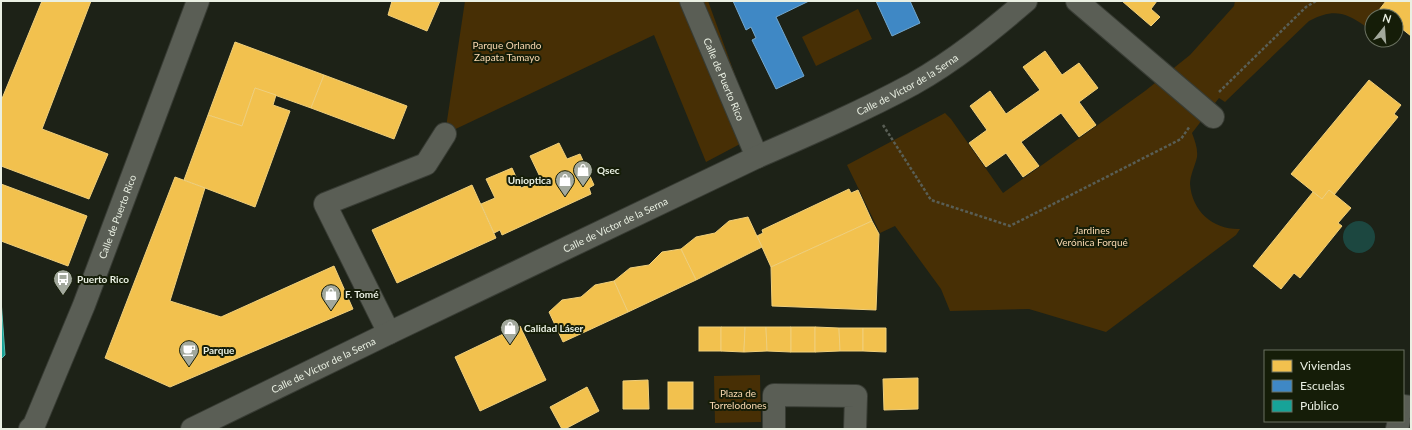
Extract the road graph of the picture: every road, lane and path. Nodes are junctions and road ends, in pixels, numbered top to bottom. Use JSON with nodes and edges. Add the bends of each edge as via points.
{"nodes":[{"id":1,"x":198,"y":1,"type":"edge"},
{"id":2,"x":691,"y":1,"type":"edge"},
{"id":3,"x":1026,"y":1,"type":"edge"},
{"id":4,"x":1077,"y":1,"type":"edge"},
{"id":5,"x":1316,"y":1,"type":"edge"},
{"id":6,"x":871,"y":105,"type":"junction"},
{"id":7,"x":1208,"y":112,"type":"junction"},
{"id":8,"x":444,"y":134,"type":"dead end"},
{"id":9,"x":757,"y":157,"type":"junction"},
{"id":10,"x":389,"y":333,"type":"junction"},
{"id":11,"x":30,"y":429,"type":"edge"},
{"id":12,"x":192,"y":429,"type":"edge"},
{"id":13,"x":774,"y":429,"type":"edge"},
{"id":14,"x":855,"y":429,"type":"edge"}],
"edges":[{"from":1,"to":11,"type":"street","name":"Calle de Puerto Rico","via":[[84,305],[34,425]]},
{"from":2,"to":9,"type":"street","name":"Calle de Puerto Rico"},
{"from":3,"to":6,"type":"street","name":"Calle de Víctor de la Serna","via":[[953,59]]},
{"from":4,"to":7,"type":"street"},
{"from":5,"to":7,"type":"path","via":[[1306,7]]},
{"from":6,"to":7,"type":"path","via":[[931,200],[1010,226],[1181,139]]},
{"from":6,"to":9,"type":"street","name":"Calle de Víctor de la Serna"},
{"from":8,"to":10,"type":"street","via":[[426,164],[325,204]]},
{"from":9,"to":10,"type":"street","name":"Calle de Víctor de la Serna"},
{"from":10,"to":12,"type":"street","name":"Calle de Víctor de la Serna"},
{"from":13,"to":14,"type":"street","via":[[774,395],[856,396]]}]}
